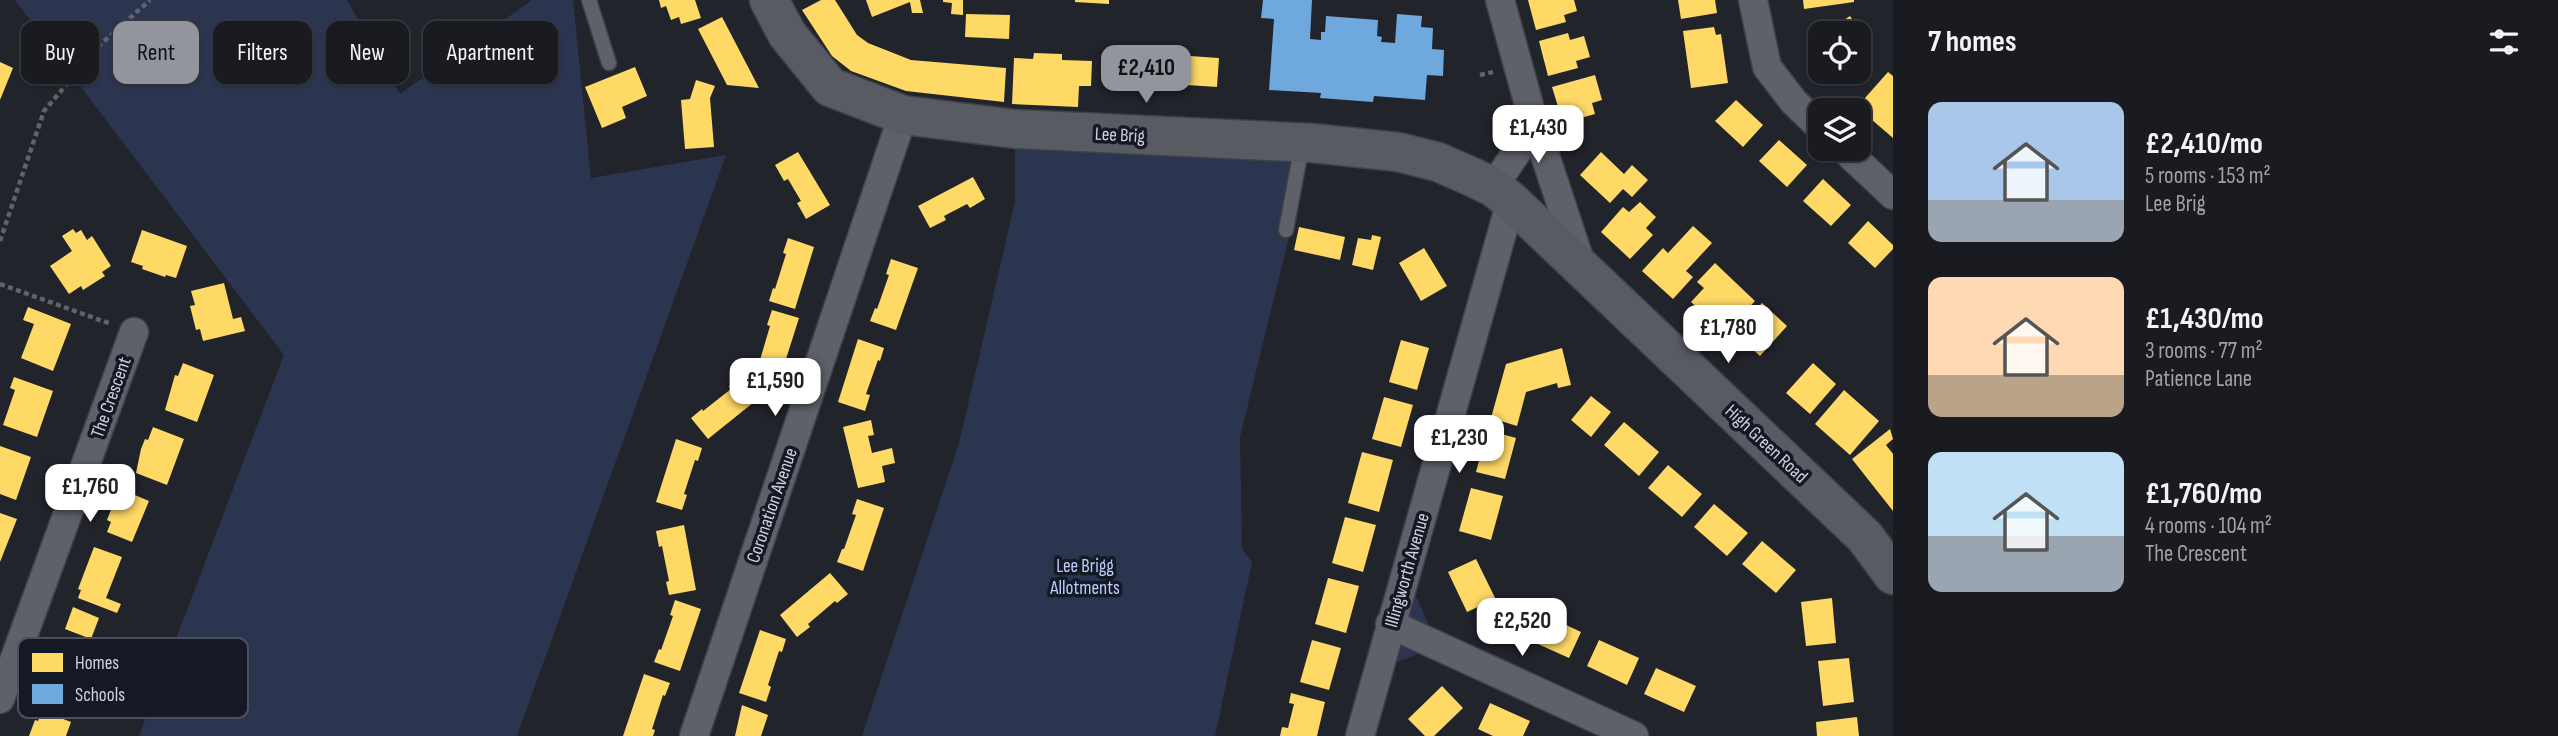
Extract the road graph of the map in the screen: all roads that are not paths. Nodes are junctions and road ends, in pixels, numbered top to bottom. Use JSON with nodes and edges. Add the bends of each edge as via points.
{"nodes":[{"id":1,"x":589,"y":0,"type":"edge"},
{"id":2,"x":769,"y":0,"type":"edge"},
{"id":3,"x":1500,"y":0,"type":"edge"},
{"id":4,"x":1753,"y":0,"type":"edge"},
{"id":5,"x":609,"y":63,"type":"dead end"},
{"id":6,"x":903,"y":115,"type":"junction"},
{"id":7,"x":1808,"y":115,"type":"edge"},
{"id":8,"x":1532,"y":116,"type":"junction"},
{"id":9,"x":1303,"y":143,"type":"junction"},
{"id":10,"x":1857,"y":161,"type":"edge"},
{"id":11,"x":1502,"y":194,"type":"junction"},
{"id":12,"x":1893,"y":195,"type":"edge"},
{"id":13,"x":1286,"y":230,"type":"dead end"},
{"id":14,"x":1581,"y":267,"type":"junction"},
{"id":15,"x":134,"y":332,"type":"road end"},
{"id":16,"x":1893,"y":575,"type":"edge"},
{"id":17,"x":1390,"y":624,"type":"junction"},
{"id":18,"x":22,"y":638,"type":"edge"},
{"id":19,"x":18,"y":650,"type":"edge"},
{"id":20,"x":0,"y":699,"type":"edge"},
{"id":21,"x":694,"y":736,"type":"edge"},
{"id":22,"x":1360,"y":736,"type":"edge"},
{"id":23,"x":1634,"y":736,"type":"edge"}],
"edges":[{"from":1,"to":5,"type":"lane"},
{"from":2,"to":6,"type":"street","name":"Lee Brig","via":[[787,34],[830,87]]},
{"from":3,"to":8,"type":"street"},
{"from":4,"to":7,"type":"street","via":[[1767,67]]},
{"from":6,"to":9,"type":"street","name":"Lee Brig","via":[[1015,129]]},
{"from":6,"to":21,"type":"street","name":"Coronation Avenue"},
{"from":8,"to":11,"type":"street","name":"Illingworth Avenue"},
{"from":8,"to":14,"type":"street"},
{"from":9,"to":11,"type":"street","name":"Lee Brig","via":[[1398,152],[1438,162]]},
{"from":9,"to":13,"type":"lane"},
{"from":10,"to":12,"type":"street"},
{"from":11,"to":14,"type":"street","name":"High Green Road"},
{"from":11,"to":17,"type":"street","name":"Illingworth Avenue"},
{"from":14,"to":16,"type":"street","name":"High Green Road","via":[[1865,537]]},
{"from":15,"to":18,"type":"street","name":"The Crescent"},
{"from":17,"to":22,"type":"street","name":"Illingworth Avenue"},
{"from":17,"to":23,"type":"street"},
{"from":19,"to":20,"type":"street","name":"The Crescent"}]}
